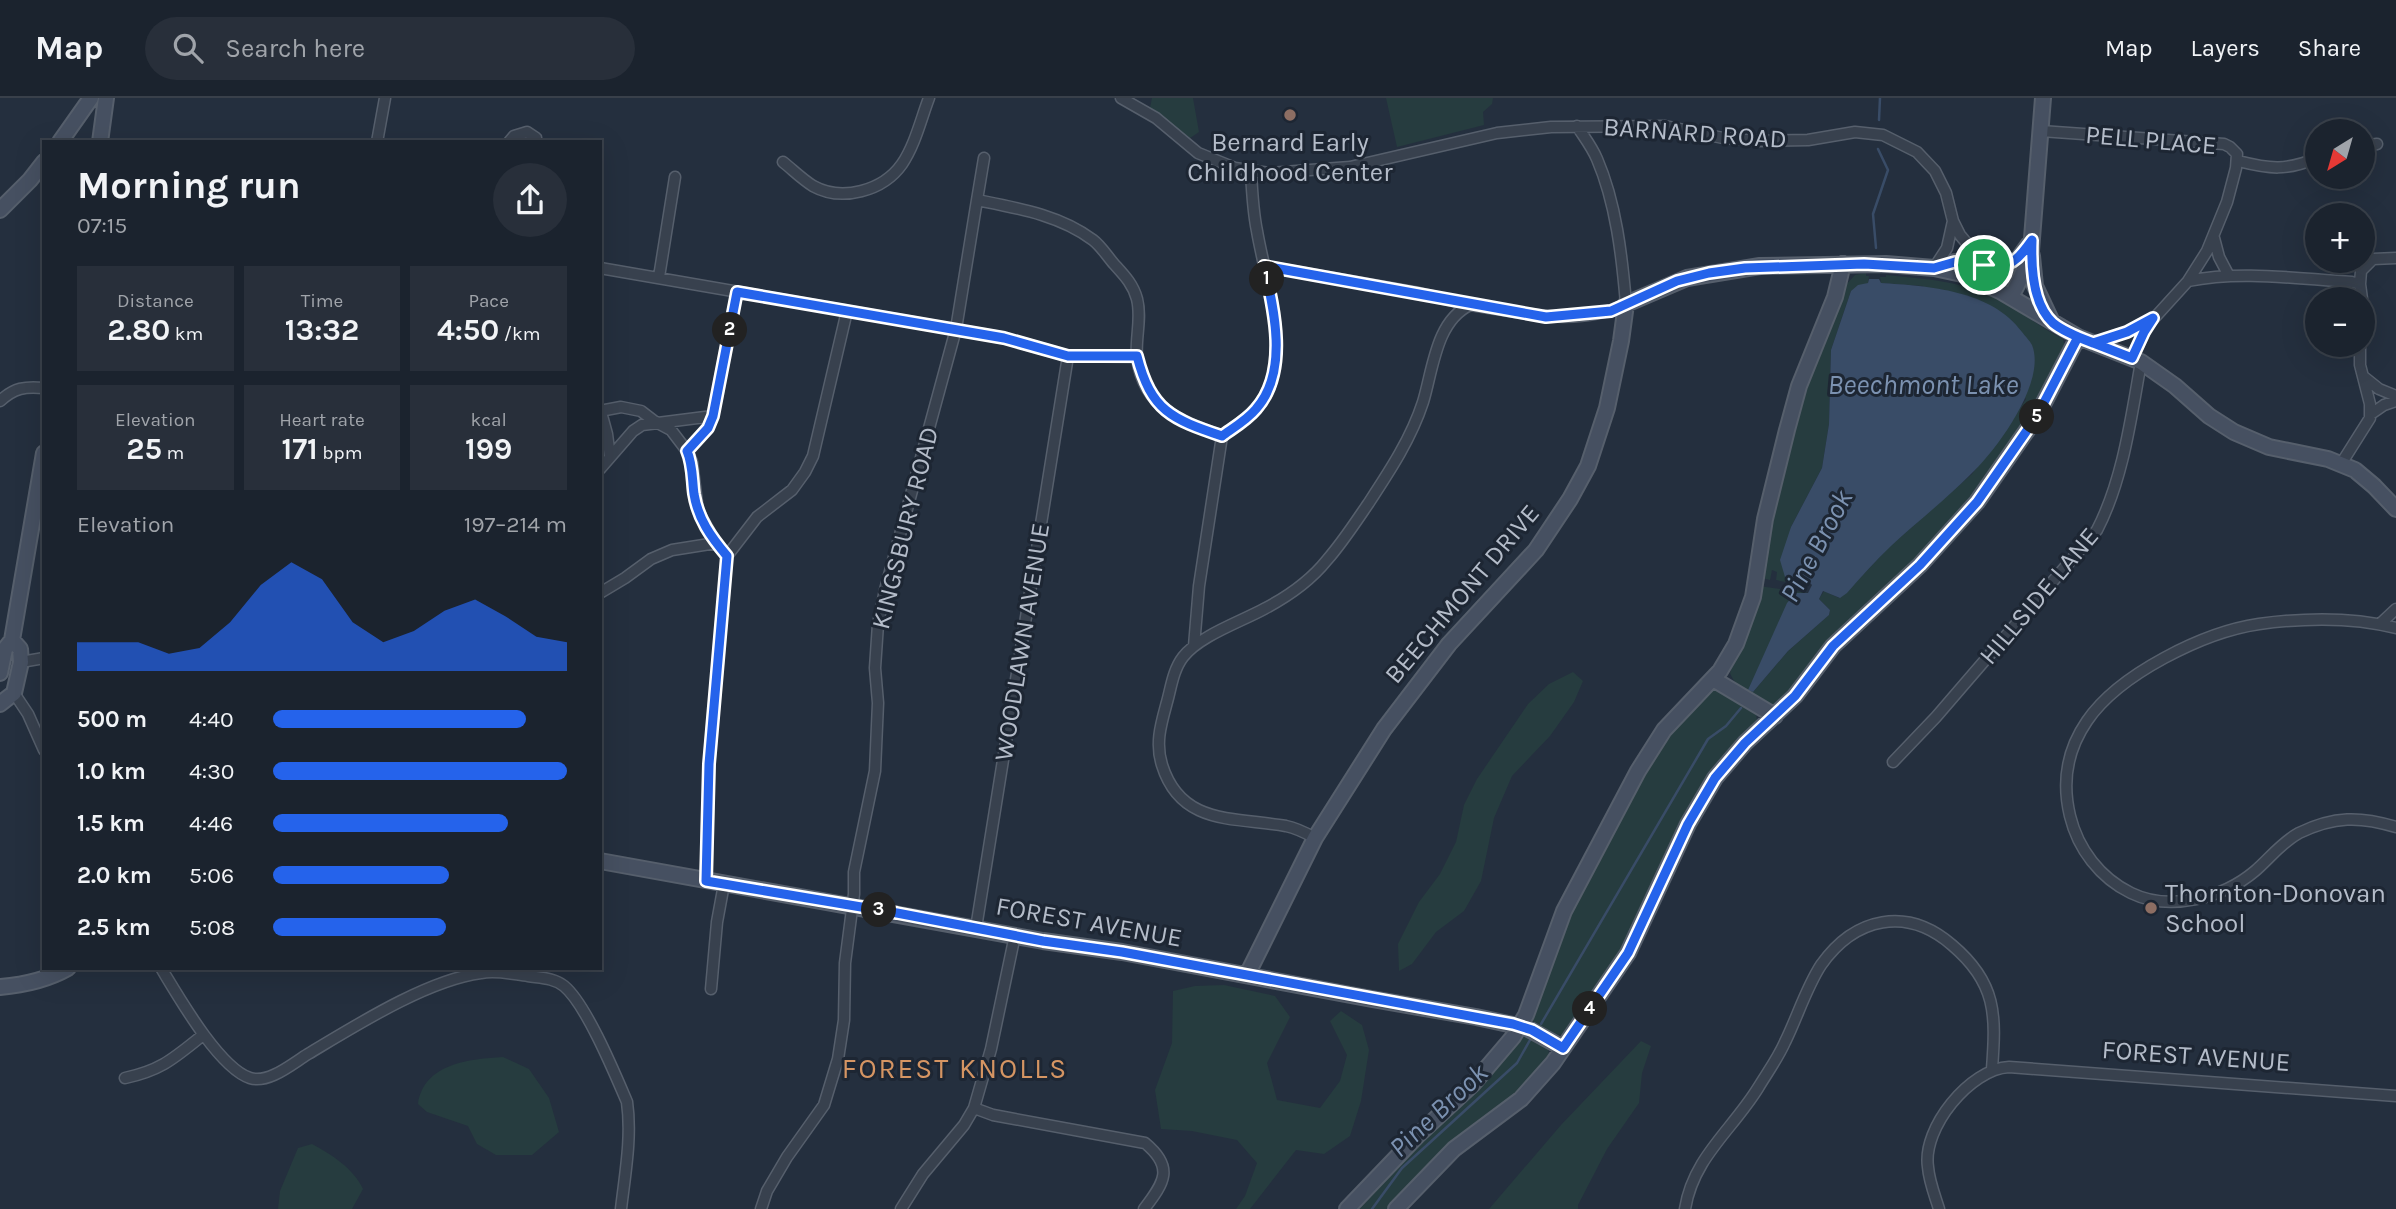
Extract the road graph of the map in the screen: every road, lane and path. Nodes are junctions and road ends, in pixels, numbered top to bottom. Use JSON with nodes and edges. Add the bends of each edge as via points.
{"nodes":[{"id":1,"x":91,"y":98,"type":"edge"},
{"id":2,"x":106,"y":98,"type":"edge"},
{"id":3,"x":385,"y":98,"type":"edge"},
{"id":4,"x":929,"y":98,"type":"edge"},
{"id":5,"x":1121,"y":98,"type":"edge"},
{"id":6,"x":2043,"y":98,"type":"edge"},
{"id":7,"x":1577,"y":126,"type":"junction"},
{"id":8,"x":2041,"y":131,"type":"junction"},
{"id":9,"x":61,"y":140,"type":"edge"},
{"id":10,"x":100,"y":140,"type":"edge"},
{"id":11,"x":377,"y":140,"type":"edge"},
{"id":12,"x":511,"y":140,"type":"edge"},
{"id":13,"x":536,"y":140,"type":"edge"},
{"id":14,"x":984,"y":158,"type":"dead end"},
{"id":15,"x":2238,"y":161,"type":"junction"},
{"id":16,"x":783,"y":162,"type":"dead end"},
{"id":17,"x":2305,"y":162,"type":"edge"},
{"id":18,"x":41,"y":169,"type":"edge"},
{"id":19,"x":1251,"y":172,"type":"junction"},
{"id":20,"x":675,"y":177,"type":"dead end"},
{"id":21,"x":977,"y":200,"type":"junction"},
{"id":22,"x":0,"y":209,"type":"edge"},
{"id":23,"x":1953,"y":221,"type":"junction"},
{"id":24,"x":2214,"y":238,"type":"junction"},
{"id":25,"x":2032,"y":242,"type":"junction"},
{"id":26,"x":2396,"y":258,"type":"edge"},
{"id":27,"x":1843,"y":264,"type":"junction"},
{"id":28,"x":1984,"y":265,"type":"junction"},
{"id":29,"x":1264,"y":266,"type":"junction"},
{"id":30,"x":602,"y":268,"type":"edge"},
{"id":31,"x":1934,"y":268,"type":"junction"},
{"id":32,"x":2229,"y":276,"type":"junction"},
{"id":33,"x":659,"y":277,"type":"junction"},
{"id":34,"x":2188,"y":281,"type":"junction"},
{"id":35,"x":2360,"y":284,"type":"junction"},
{"id":36,"x":2360,"y":287,"type":"edge"},
{"id":37,"x":737,"y":292,"type":"junction"},
{"id":38,"x":2011,"y":297,"type":"junction"},
{"id":39,"x":1470,"y":304,"type":"junction"},
{"id":40,"x":1626,"y":304,"type":"junction"},
{"id":41,"x":847,"y":311,"type":"junction"},
{"id":42,"x":2153,"y":318,"type":"junction"},
{"id":43,"x":2052,"y":322,"type":"junction"},
{"id":44,"x":956,"y":329,"type":"junction"},
{"id":45,"x":2078,"y":337,"type":"junction"},
{"id":46,"x":2093,"y":343,"type":"junction"},
{"id":47,"x":1068,"y":356,"type":"junction"},
{"id":48,"x":1137,"y":356,"type":"junction"},
{"id":49,"x":2360,"y":357,"type":"edge"},
{"id":50,"x":2137,"y":360,"type":"junction"},
{"id":51,"x":2364,"y":377,"type":"junction"},
{"id":52,"x":42,"y":388,"type":"edge"},
{"id":53,"x":2396,"y":398,"type":"edge"},
{"id":54,"x":0,"y":401,"type":"edge"},
{"id":55,"x":602,"y":412,"type":"edge"},
{"id":56,"x":2371,"y":414,"type":"junction"},
{"id":57,"x":713,"y":416,"type":"junction"},
{"id":58,"x":602,"y":418,"type":"edge"},
{"id":59,"x":654,"y":421,"type":"junction"},
{"id":60,"x":1222,"y":436,"type":"junction"},
{"id":61,"x":687,"y":451,"type":"junction"},
{"id":62,"x":610,"y":457,"type":"junction"},
{"id":63,"x":2340,"y":464,"type":"junction"},
{"id":64,"x":42,"y":465,"type":"edge"},
{"id":65,"x":602,"y":467,"type":"edge"},
{"id":66,"x":2396,"y":509,"type":"edge"},
{"id":67,"x":716,"y":543,"type":"junction"},
{"id":68,"x":727,"y":556,"type":"junction"},
{"id":69,"x":602,"y":592,"type":"edge"},
{"id":70,"x":2396,"y":609,"type":"edge"},
{"id":71,"x":2380,"y":624,"type":"junction"},
{"id":72,"x":2396,"y":628,"type":"edge"},
{"id":73,"x":12,"y":640,"type":"junction"},
{"id":74,"x":1194,"y":646,"type":"junction"},
{"id":75,"x":42,"y":658,"type":"edge"},
{"id":76,"x":21,"y":662,"type":"junction"},
{"id":77,"x":1,"y":667,"type":"edge"},
{"id":78,"x":1713,"y":679,"type":"junction"},
{"id":79,"x":14,"y":693,"type":"junction"},
{"id":80,"x":0,"y":703,"type":"edge"},
{"id":81,"x":1774,"y":716,"type":"junction"},
{"id":82,"x":42,"y":746,"type":"edge"},
{"id":83,"x":1893,"y":762,"type":"dead end"},
{"id":84,"x":2396,"y":827,"type":"edge"},
{"id":85,"x":1315,"y":838,"type":"junction"},
{"id":86,"x":602,"y":861,"type":"edge"},
{"id":87,"x":706,"y":881,"type":"junction"},
{"id":88,"x":724,"y":884,"type":"junction"},
{"id":89,"x":852,"y":906,"type":"junction"},
{"id":90,"x":976,"y":928,"type":"junction"},
{"id":91,"x":1014,"y":935,"type":"junction"},
{"id":92,"x":65,"y":970,"type":"edge"},
{"id":93,"x":162,"y":970,"type":"edge"},
{"id":94,"x":1247,"y":975,"type":"junction"},
{"id":95,"x":0,"y":987,"type":"edge"},
{"id":96,"x":711,"y":989,"type":"dead end"},
{"id":97,"x":1520,"y":1025,"type":"junction"},
{"id":98,"x":203,"y":1035,"type":"junction"},
{"id":99,"x":1563,"y":1048,"type":"junction"},
{"id":100,"x":1992,"y":1069,"type":"junction"},
{"id":101,"x":125,"y":1078,"type":"dead end"},
{"id":102,"x":2396,"y":1096,"type":"edge"},
{"id":103,"x":974,"y":1108,"type":"junction"},
{"id":104,"x":621,"y":1209,"type":"edge"},
{"id":105,"x":761,"y":1209,"type":"edge"},
{"id":106,"x":901,"y":1209,"type":"edge"},
{"id":107,"x":1144,"y":1209,"type":"edge"},
{"id":108,"x":1347,"y":1209,"type":"edge"},
{"id":109,"x":1396,"y":1209,"type":"edge"},
{"id":110,"x":1685,"y":1209,"type":"edge"},
{"id":111,"x":1940,"y":1209,"type":"edge"}],
"edges":[{"from":1,"to":9,"type":"street"},
{"from":2,"to":10,"type":"street"},
{"from":3,"to":11,"type":"street"},
{"from":4,"to":16,"type":"street","via":[[907,156],[892,175],[875,186],[849,193],[826,191]]},
{"from":5,"to":19,"type":"street","name":"BARNARD ROAD","via":[[1156,118],[1198,153]]},
{"from":6,"to":8,"type":"street"},
{"from":7,"to":19,"type":"street","name":"BARNARD ROAD","via":[[1497,133],[1343,168]]},
{"from":7,"to":23,"type":"street","name":"BARNARD ROAD","via":[[1665,126],[1746,141],[1808,140],[1861,132],[1883,135],[1917,152],[1935,170]]},
{"from":7,"to":40,"type":"street","via":[[1598,160],[1610,200]]},
{"from":8,"to":15,"type":"street","name":"PELL PLACE","via":[[2224,144],[2235,150]]},
{"from":8,"to":25,"type":"street"},
{"from":12,"to":13,"type":"street","via":[[527,132]]},
{"from":14,"to":21,"type":"street","name":"KINGSBURY ROAD"},
{"from":15,"to":17,"type":"street","via":[[2279,169]]},
{"from":15,"to":24,"type":"street","name":"PELL PLACE"},
{"from":18,"to":22,"type":"street"},
{"from":19,"to":29,"type":"street"},
{"from":20,"to":33,"type":"street"},
{"from":21,"to":44,"type":"street","name":"KINGSBURY ROAD"},
{"from":21,"to":48,"type":"street","via":[[1054,218],[1095,242],[1132,283],[1140,317]]},
{"from":23,"to":28,"type":"street","name":"BARNARD ROAD"},
{"from":23,"to":31,"type":"street","via":[[1947,248]]},
{"from":24,"to":32,"type":"street"},
{"from":24,"to":34,"type":"street","name":"PELL PLACE"},
{"from":25,"to":28,"type":"street","via":[[2012,263]]},
{"from":25,"to":38,"type":"street"},
{"from":25,"to":43,"type":"street","via":[[2035,286]]},
{"from":26,"to":35,"type":"street","via":[[2373,259],[2361,271]]},
{"from":27,"to":31,"type":"street"},
{"from":27,"to":40,"type":"street","via":[[1760,266],[1709,273],[1677,281]]},
{"from":27,"to":78,"type":"street","via":[[1787,430],[1748,615]]},
{"from":28,"to":31,"type":"street","via":[[1955,262]]},
{"from":29,"to":39,"type":"street"},
{"from":29,"to":60,"type":"street","via":[[1275,331],[1271,383],[1257,408]]},
{"from":30,"to":33,"type":"street"},
{"from":31,"to":38,"type":"street","via":[[1972,277]]},
{"from":32,"to":34,"type":"street"},
{"from":32,"to":35,"type":"street"},
{"from":33,"to":37,"type":"street"},
{"from":34,"to":42,"type":"street","name":"PELL PLACE"},
{"from":35,"to":36,"type":"street"},
{"from":37,"to":41,"type":"street"},
{"from":37,"to":57,"type":"street"},
{"from":38,"to":43,"type":"street"},
{"from":39,"to":40,"type":"street","via":[[1546,317],[1611,311]]},
{"from":39,"to":74,"type":"street","via":[[1452,319],[1440,339],[1422,405],[1395,464],[1334,552],[1312,576],[1276,602]]},
{"from":40,"to":85,"type":"street","name":"BEECHMONT DRIVE","via":[[1607,408],[1588,466],[1570,499],[1536,550],[1449,645],[1394,714]]},
{"from":41,"to":44,"type":"street"},
{"from":41,"to":68,"type":"street","via":[[813,456],[792,490],[757,517]]},
{"from":42,"to":46,"type":"street","name":"PELL PLACE"},
{"from":42,"to":50,"type":"street","name":"PELL PLACE"},
{"from":43,"to":45,"type":"street"},
{"from":44,"to":47,"type":"street"},
{"from":44,"to":89,"type":"street","name":"KINGSBURY ROAD","via":[[878,624],[875,771],[854,872]]},
{"from":45,"to":46,"type":"street"},
{"from":45,"to":81,"type":"street","via":[[2037,416],[1977,502],[1920,565],[1833,646]]},
{"from":46,"to":50,"type":"street"},
{"from":47,"to":48,"type":"street"},
{"from":47,"to":90,"type":"street","name":"WOODLAWN AVENUE"},
{"from":48,"to":60,"type":"street","via":[[1158,403],[1176,419]]},
{"from":49,"to":51,"type":"street"},
{"from":50,"to":63,"type":"street","via":[[2234,432],[2269,447]]},
{"from":50,"to":83,"type":"street","name":"HILLSIDE LANE","via":[[2119,470],[2097,530]]},
{"from":51,"to":53,"type":"street"},
{"from":51,"to":56,"type":"street"},
{"from":52,"to":54,"type":"street","via":[[16,389]]},
{"from":53,"to":56,"type":"street"},
{"from":55,"to":59,"type":"street","via":[[621,407],[641,411]]},
{"from":56,"to":63,"type":"street"},
{"from":57,"to":59,"type":"street"},
{"from":57,"to":61,"type":"street"},
{"from":58,"to":62,"type":"street"},
{"from":59,"to":61,"type":"street","via":[[671,430]]},
{"from":59,"to":62,"type":"street","via":[[633,431]]},
{"from":60,"to":74,"type":"street"},
{"from":61,"to":67,"type":"street","via":[[698,511]]},
{"from":62,"to":65,"type":"street"},
{"from":63,"to":66,"type":"street","via":[[2368,480]]},
{"from":64,"to":73,"type":"street"},
{"from":67,"to":68,"type":"street"},
{"from":67,"to":69,"type":"street","via":[[672,550]]},
{"from":68,"to":87,"type":"street","via":[[709,764]]},
{"from":70,"to":71,"type":"street"},
{"from":71,"to":72,"type":"street"},
{"from":71,"to":84,"type":"street","via":[[2315,621],[2258,625],[2178,651],[2119,688],[2087,720],[2072,749],[2066,797],[2077,839],[2091,861],[2132,894],[2169,901],[2201,899],[2223,891],[2254,872],[2298,834],[2320,826],[2360,818]]},
{"from":73,"to":76,"type":"street","via":[[20,649]]},
{"from":73,"to":77,"type":"street"},
{"from":74,"to":85,"type":"street","via":[[1181,659],[1159,732],[1161,763],[1173,788],[1207,814],[1286,826]]},
{"from":75,"to":76,"type":"street"},
{"from":76,"to":79,"type":"street"},
{"from":78,"to":81,"type":"street"},
{"from":78,"to":97,"type":"street","via":[[1664,730],[1638,771],[1564,911]]},
{"from":79,"to":80,"type":"street"},
{"from":79,"to":82,"type":"street"},
{"from":81,"to":99,"type":"street","via":[[1707,790],[1628,953]]},
{"from":85,"to":94,"type":"street","name":"BEECHMONT DRIVE"},
{"from":86,"to":87,"type":"street","name":"FOREST AVENUE"},
{"from":87,"to":88,"type":"street","name":"FOREST AVENUE"},
{"from":88,"to":89,"type":"street","name":"FOREST AVENUE"},
{"from":88,"to":96,"type":"street"},
{"from":89,"to":90,"type":"street","name":"FOREST AVENUE"},
{"from":89,"to":105,"type":"street","name":"KINGSBURY ROAD","via":[[838,1059],[824,1105],[787,1157]]},
{"from":90,"to":91,"type":"street","name":"FOREST AVENUE"},
{"from":91,"to":94,"type":"street","name":"FOREST AVENUE"},
{"from":91,"to":103,"type":"street"},
{"from":92,"to":95,"type":"street"},
{"from":93,"to":98,"type":"street"},
{"from":94,"to":97,"type":"street","name":"FOREST AVENUE"},
{"from":97,"to":99,"type":"street","name":"FOREST AVENUE"},
{"from":97,"to":108,"type":"street","via":[[1485,1071]]},
{"from":98,"to":101,"type":"street","via":[[164,1065]]},
{"from":98,"to":104,"type":"street","via":[[225,1059],[256,1079],[277,1073],[353,1027],[460,977],[496,971],[551,979],[573,996],[627,1102]]},
{"from":99,"to":109,"type":"street","via":[[1521,1099],[1454,1149]]},
{"from":100,"to":102,"type":"street","name":"FOREST AVENUE"},
{"from":100,"to":110,"type":"street","via":[[1991,997],[1985,981],[1959,950],[1916,923],[1893,920],[1854,932],[1820,967],[1747,1107],[1694,1174]]},
{"from":100,"to":111,"type":"street","via":[[1961,1094],[1935,1129],[1927,1166]]},
{"from":103,"to":106,"type":"street"},
{"from":103,"to":107,"type":"street","via":[[1145,1143],[1159,1154],[1163,1169],[1160,1185]]}]}
